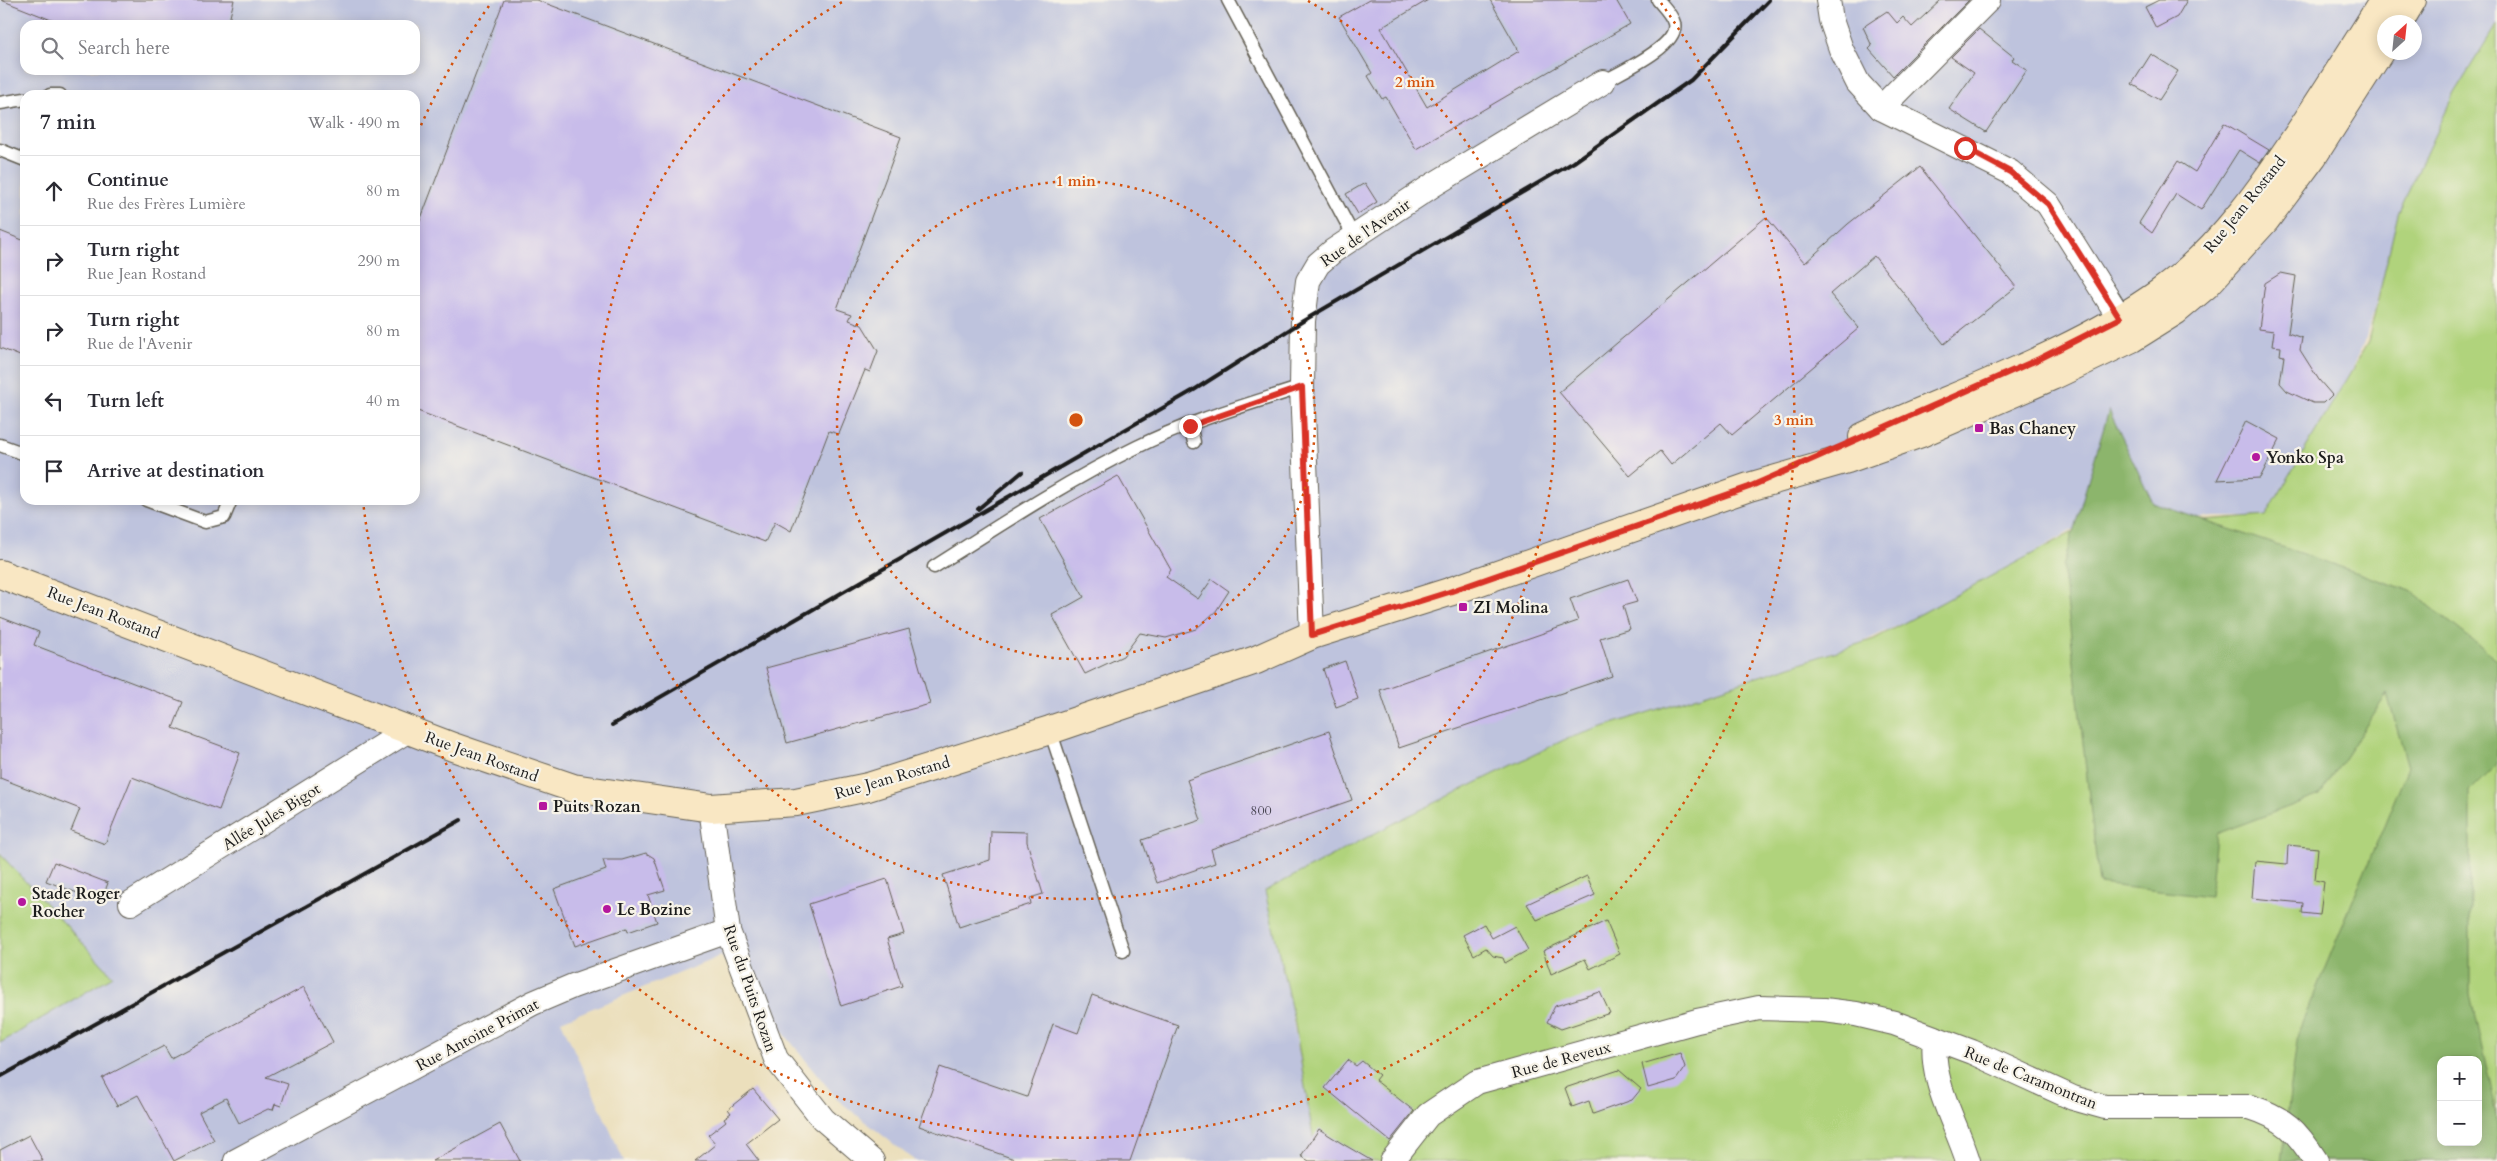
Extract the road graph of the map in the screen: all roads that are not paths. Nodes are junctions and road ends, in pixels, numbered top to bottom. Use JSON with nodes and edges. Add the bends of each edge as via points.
{"nodes":[{"id":1,"x":1228,"y":0,"type":"edge"},
{"id":2,"x":1658,"y":0,"type":"edge"},
{"id":3,"x":1828,"y":0,"type":"edge"},
{"id":4,"x":1988,"y":0,"type":"edge"},
{"id":5,"x":2374,"y":0,"type":"edge"},
{"id":6,"x":2399,"y":6,"type":"edge"},
{"id":7,"x":2350,"y":55,"type":"junction"},
{"id":8,"x":2377,"y":56,"type":"edge"},
{"id":9,"x":1603,"y":82,"type":"joint"},
{"id":10,"x":20,"y":100,"type":"edge"},
{"id":11,"x":0,"y":103,"type":"edge"},
{"id":12,"x":1880,"y":108,"type":"junction"},
{"id":13,"x":0,"y":150,"type":"edge"},
{"id":14,"x":20,"y":158,"type":"edge"},
{"id":15,"x":1354,"y":238,"type":"junction"},
{"id":16,"x":2126,"y":328,"type":"junction"},
{"id":17,"x":1302,"y":387,"type":"junction"},
{"id":18,"x":1190,"y":426,"type":"junction"},
{"id":19,"x":1194,"y":442,"type":"dead end"},
{"id":20,"x":0,"y":445,"type":"edge"},
{"id":21,"x":20,"y":452,"type":"edge"},
{"id":22,"x":159,"y":505,"type":"edge"},
{"id":23,"x":229,"y":505,"type":"edge"},
{"id":24,"x":934,"y":567,"type":"dead end"},
{"id":25,"x":0,"y":574,"type":"edge"},
{"id":26,"x":1312,"y":635,"type":"junction"},
{"id":27,"x":410,"y":729,"type":"junction"},
{"id":28,"x":1050,"y":730,"type":"junction"},
{"id":29,"x":711,"y":808,"type":"junction"},
{"id":30,"x":131,"y":903,"type":"dead end"},
{"id":31,"x":728,"y":931,"type":"junction"},
{"id":32,"x":1123,"y":951,"type":"dead end"},
{"id":33,"x":1760,"y":1008,"type":"joint"},
{"id":34,"x":1934,"y":1038,"type":"junction"},
{"id":35,"x":236,"y":1161,"type":"edge"},
{"id":36,"x":872,"y":1161,"type":"edge"},
{"id":37,"x":1392,"y":1161,"type":"edge"},
{"id":38,"x":1968,"y":1161,"type":"edge"},
{"id":39,"x":2316,"y":1161,"type":"edge"}],
"edges":[{"from":1,"to":15,"type":"lane"},
{"from":2,"to":9,"type":"lane","via":[[1674,22],[1672,35],[1662,48]]},
{"from":3,"to":12,"type":"street","via":[[1839,41],[1854,75]]},
{"from":4,"to":12,"type":"street"},
{"from":5,"to":7,"type":"street"},
{"from":6,"to":7,"type":"main road","name":"Rue Jean Rostand"},
{"from":7,"to":16,"type":"main road","name":"Rue Jean Rostand","via":[[2276,167],[2209,250]]},
{"from":8,"to":16,"type":"main road","name":"Rue Jean Rostand","via":[[2313,156],[2266,219],[2206,285],[2175,311]]},
{"from":9,"to":15,"type":"street","name":"Rue de l'Avenir","via":[[1433,185]]},
{"from":10,"to":11,"type":"lane"},
{"from":12,"to":16,"type":"street","via":[[2010,172],[2048,204]]},
{"from":13,"to":14,"type":"lane"},
{"from":15,"to":17,"type":"street","name":"Rue de l'Avenir","via":[[1318,264],[1308,281],[1303,321]]},
{"from":16,"to":26,"type":"main road","name":"Rue Jean Rostand","via":[[2039,359],[1749,487]]},
{"from":17,"to":18,"type":"lane"},
{"from":17,"to":26,"type":"street","name":"Rue de l'Avenir"},
{"from":18,"to":19,"type":"lane"},
{"from":18,"to":24,"type":"lane","via":[[1138,446],[1031,506]]},
{"from":20,"to":21,"type":"lane"},
{"from":22,"to":23,"type":"lane","via":[[205,522],[224,517]]},
{"from":25,"to":27,"type":"main road","name":"Rue Jean Rostand"},
{"from":26,"to":28,"type":"main road","name":"Rue Jean Rostand","via":[[1256,660]]},
{"from":27,"to":29,"type":"main road","name":"Rue Jean Rostand","via":[[573,788]]},
{"from":27,"to":30,"type":"street","name":"Allée Jules Bigot"},
{"from":28,"to":29,"type":"main road","name":"Rue Jean Rostand","via":[[868,787],[796,802]]},
{"from":28,"to":32,"type":"lane"},
{"from":29,"to":31,"type":"street","name":"Rue du Puits Rozan"},
{"from":31,"to":35,"type":"street","name":"Rue Antoine Primat","via":[[533,1003]]},
{"from":31,"to":36,"type":"street","name":"Rue du Puits Rozan","via":[[776,1059],[823,1119]]},
{"from":33,"to":34,"type":"street","name":"Rue de Caramontran","via":[[1856,1014],[1894,1023]]},
{"from":33,"to":37,"type":"street","name":"Rue de Reveux","via":[[1697,1021],[1477,1082],[1428,1115]]},
{"from":34,"to":38,"type":"street","via":[[1936,1076]]},
{"from":34,"to":39,"type":"street","name":"Rue de Caramontran","via":[[2073,1098],[2105,1107],[2250,1108],[2268,1112],[2288,1124]]}]}
